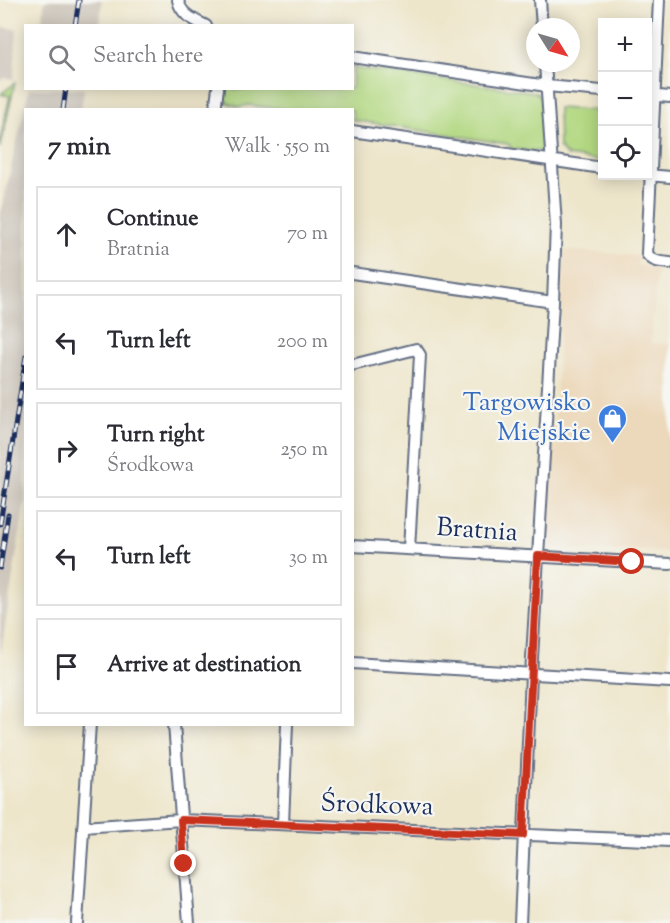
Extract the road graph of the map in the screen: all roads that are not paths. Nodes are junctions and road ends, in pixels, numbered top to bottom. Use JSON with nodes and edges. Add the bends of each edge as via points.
{"nodes":[{"id":1,"x":178,"y":0,"type":"edge"},
{"id":2,"x":540,"y":0,"type":"edge"},
{"id":3,"x":659,"y":0,"type":"edge"},
{"id":4,"x":541,"y":18,"type":"edge"},
{"id":5,"x":203,"y":24,"type":"edge"},
{"id":6,"x":354,"y":57,"type":"edge"},
{"id":7,"x":546,"y":72,"type":"edge"},
{"id":8,"x":652,"y":84,"type":"edge"},
{"id":9,"x":547,"y":86,"type":"junction"},
{"id":10,"x":218,"y":90,"type":"edge"},
{"id":11,"x":598,"y":91,"type":"edge"},
{"id":12,"x":652,"y":96,"type":"edge"},
{"id":13,"x":670,"y":97,"type":"edge"},
{"id":14,"x":215,"y":108,"type":"edge"},
{"id":15,"x":354,"y":131,"type":"edge"},
{"id":16,"x":552,"y":161,"type":"junction"},
{"id":17,"x":598,"y":167,"type":"edge"},
{"id":18,"x":652,"y":175,"type":"edge"},
{"id":19,"x":670,"y":177,"type":"edge"},
{"id":20,"x":650,"y":180,"type":"edge"},
{"id":21,"x":670,"y":263,"type":"edge"},
{"id":22,"x":354,"y":273,"type":"edge"},
{"id":23,"x":553,"y":302,"type":"junction"},
{"id":24,"x":354,"y":364,"type":"edge"},
{"id":25,"x":354,"y":546,"type":"edge"},
{"id":26,"x":409,"y":549,"type":"junction"},
{"id":27,"x":538,"y":556,"type":"junction"},
{"id":28,"x":670,"y":564,"type":"edge"},
{"id":29,"x":354,"y":663,"type":"edge"},
{"id":30,"x":531,"y":675,"type":"junction"},
{"id":31,"x":670,"y":681,"type":"edge"},
{"id":32,"x":90,"y":726,"type":"edge"},
{"id":33,"x":174,"y":726,"type":"edge"},
{"id":34,"x":287,"y":726,"type":"edge"},
{"id":35,"x":181,"y":820,"type":"junction"},
{"id":36,"x":283,"y":824,"type":"junction"},
{"id":37,"x":83,"y":827,"type":"junction"},
{"id":38,"x":523,"y":835,"type":"junction"},
{"id":39,"x":670,"y":841,"type":"edge"},
{"id":40,"x":77,"y":923,"type":"edge"},
{"id":41,"x":189,"y":923,"type":"edge"},
{"id":42,"x":520,"y":923,"type":"edge"}],
"edges":[{"from":1,"to":5,"type":"street","via":[[186,14]]},
{"from":2,"to":4,"type":"street"},
{"from":3,"to":8,"type":"street"},
{"from":6,"to":9,"type":"street"},
{"from":7,"to":9,"type":"street"},
{"from":9,"to":11,"type":"street"},
{"from":9,"to":16,"type":"street"},
{"from":10,"to":14,"type":"street"},
{"from":12,"to":13,"type":"street"},
{"from":15,"to":16,"type":"street"},
{"from":16,"to":17,"type":"street"},
{"from":16,"to":23,"type":"street","via":[[556,225]]},
{"from":18,"to":19,"type":"street"},
{"from":20,"to":21,"type":"street","via":[[647,254],[657,262]]},
{"from":22,"to":23,"type":"street"},
{"from":23,"to":27,"type":"street"},
{"from":24,"to":26,"type":"street","via":[[416,349],[420,354]]},
{"from":25,"to":26,"type":"street","name":"Bratnia"},
{"from":26,"to":27,"type":"street","name":"Bratnia"},
{"from":27,"to":28,"type":"street","name":"Bratnia"},
{"from":27,"to":30,"type":"street"},
{"from":29,"to":30,"type":"street"},
{"from":30,"to":31,"type":"street"},
{"from":30,"to":38,"type":"street"},
{"from":32,"to":37,"type":"street"},
{"from":33,"to":35,"type":"street"},
{"from":34,"to":36,"type":"street"},
{"from":35,"to":36,"type":"street","name":"Środkowa"},
{"from":35,"to":37,"type":"street","name":"Środkowa"},
{"from":35,"to":41,"type":"street"},
{"from":36,"to":38,"type":"street","name":"Środkowa"},
{"from":37,"to":40,"type":"street"},
{"from":38,"to":39,"type":"street","name":"Środkowa"},
{"from":38,"to":42,"type":"street"}]}
